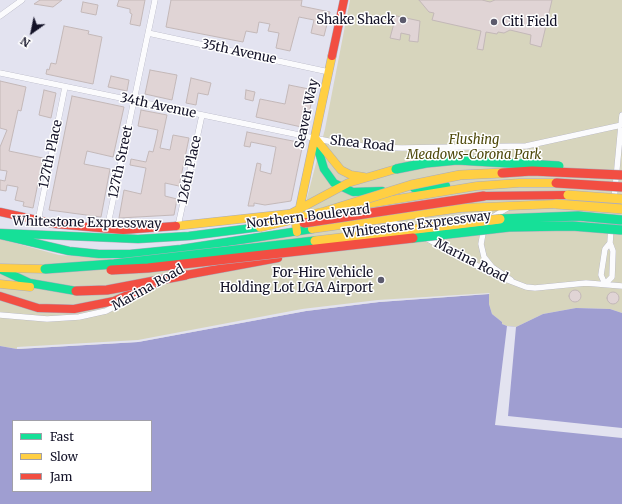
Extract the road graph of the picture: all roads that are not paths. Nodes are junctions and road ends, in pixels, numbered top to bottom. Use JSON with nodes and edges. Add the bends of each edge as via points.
{"nodes":[{"id":1,"x":22,"y":0,"type":"edge"},
{"id":2,"x":155,"y":0,"type":"edge"},
{"id":3,"x":344,"y":0,"type":"edge"},
{"id":4,"x":0,"y":16,"type":"edge"},
{"id":5,"x":148,"y":33,"type":"junction"},
{"id":6,"x":329,"y":72,"type":"junction"},
{"id":7,"x":0,"y":73,"type":"edge"},
{"id":8,"x":65,"y":87,"type":"junction"},
{"id":9,"x":134,"y":100,"type":"junction"},
{"id":10,"x":202,"y":115,"type":"junction"},
{"id":11,"x":622,"y":115,"type":"edge"},
{"id":12,"x":622,"y":125,"type":"edge"},
{"id":13,"x":315,"y":138,"type":"junction"},
{"id":14,"x":622,"y":175,"type":"edge"},
{"id":15,"x":368,"y":177,"type":"junction"},
{"id":16,"x":509,"y":183,"type":"junction"},
{"id":17,"x":340,"y":187,"type":"junction"},
{"id":18,"x":622,"y":187,"type":"edge"},
{"id":19,"x":568,"y":195,"type":"junction"},
{"id":20,"x":622,"y":196,"type":"edge"},
{"id":21,"x":622,"y":199,"type":"edge"},
{"id":22,"x":519,"y":204,"type":"junction"},
{"id":23,"x":622,"y":209,"type":"edge"},
{"id":24,"x":0,"y":212,"type":"edge"},
{"id":25,"x":296,"y":212,"type":"junction"},
{"id":26,"x":383,"y":220,"type":"junction"},
{"id":27,"x":622,"y":220,"type":"edge"},
{"id":28,"x":38,"y":221,"type":"junction"},
{"id":29,"x":178,"y":226,"type":"junction"},
{"id":30,"x":260,"y":227,"type":"junction"},
{"id":31,"x":0,"y":229,"type":"edge"},
{"id":32,"x":107,"y":229,"type":"junction"},
{"id":33,"x":622,"y":230,"type":"edge"},
{"id":34,"x":298,"y":232,"type":"junction"},
{"id":35,"x":0,"y":234,"type":"edge"},
{"id":36,"x":267,"y":236,"type":"junction"},
{"id":37,"x":86,"y":238,"type":"junction"},
{"id":38,"x":610,"y":243,"type":"junction"},
{"id":39,"x":342,"y":247,"type":"junction"},
{"id":40,"x":194,"y":263,"type":"junction"},
{"id":41,"x":0,"y":269,"type":"edge"},
{"id":42,"x":45,"y":269,"type":"junction"},
{"id":43,"x":159,"y":281,"type":"junction"},
{"id":44,"x":514,"y":283,"type":"junction"},
{"id":45,"x":0,"y":284,"type":"edge"},
{"id":46,"x":605,"y":284,"type":"junction"},
{"id":47,"x":622,"y":286,"type":"edge"},
{"id":48,"x":76,"y":291,"type":"junction"},
{"id":49,"x":0,"y":296,"type":"edge"},
{"id":50,"x":0,"y":315,"type":"edge"}],
"edges":[{"from":1,"to":4,"type":"street"},
{"from":2,"to":5,"type":"street","name":"127th Street"},
{"from":3,"to":6,"type":"main road","name":"Seaver Way"},
{"from":5,"to":6,"type":"street","name":"35th Avenue"},
{"from":5,"to":9,"type":"street","name":"127th Street"},
{"from":6,"to":13,"type":"main road","name":"Seaver Way"},
{"from":7,"to":8,"type":"street","name":"34th Avenue"},
{"from":8,"to":9,"type":"street","name":"34th Avenue"},
{"from":8,"to":28,"type":"street","name":"127th Place"},
{"from":9,"to":10,"type":"street","name":"34th Avenue"},
{"from":9,"to":32,"type":"street","name":"127th Street"},
{"from":10,"to":13,"type":"street","name":"34th Avenue"},
{"from":10,"to":29,"type":"street","name":"126th Place"},
{"from":11,"to":12,"type":"street"},
{"from":12,"to":13,"type":"street","name":"Shea Road","via":[[526,146],[391,148],[350,145]]},
{"from":12,"to":38,"type":"street"},
{"from":13,"to":15,"type":"main road","via":[[341,170],[351,175]]},
{"from":13,"to":17,"type":"main road","via":[[324,170]]},
{"from":13,"to":25,"type":"main road","name":"Seaver Way"},
{"from":14,"to":15,"type":"main road","bridge":true,"via":[[560,166],[478,160],[437,162]]},
{"from":14,"to":30,"type":"main road","name":"Whitestone Expressway","bridge":true,"via":[[527,171],[455,176],[411,185],[324,212]]},
{"from":15,"to":17,"type":"main road"},
{"from":16,"to":17,"type":"main road","via":[[363,193]]},
{"from":16,"to":18,"type":"main road","name":"Northern Boulevard","bridge":true},
{"from":16,"to":25,"type":"main road","name":"Northern Boulevard"},
{"from":17,"to":25,"type":"main road"},
{"from":19,"to":20,"type":"main road","bridge":true},
{"from":19,"to":21,"type":"main road","bridge":true},
{"from":19,"to":30,"type":"main road","bridge":true,"via":[[474,197],[321,221]]},
{"from":22,"to":23,"type":"main road","name":"Northern Boulevard","bridge":true},
{"from":22,"to":26,"type":"main road","name":"Northern Boulevard","via":[[456,209]]},
{"from":22,"to":44,"type":"street","name":"Marina Road","via":[[491,218],[484,227],[481,240],[482,253],[486,261]]},
{"from":24,"to":28,"type":"main road","name":"Northern Boulevard"},
{"from":25,"to":29,"type":"main road","name":"Northern Boulevard"},
{"from":25,"to":34,"type":"main road","name":"Seaver Way"},
{"from":26,"to":34,"type":"main road","name":"Northern Boulevard"},
{"from":26,"to":44,"type":"street","name":"Marina Road","via":[[406,227],[482,270]]},
{"from":27,"to":42,"type":"main road","bridge":true,"via":[[572,216],[511,217],[109,264]]},
{"from":28,"to":32,"type":"main road","name":"Northern Boulevard"},
{"from":29,"to":32,"type":"main road","name":"Northern Boulevard"},
{"from":30,"to":37,"type":"main road","name":"Whitestone Expressway","via":[[163,238]]},
{"from":31,"to":37,"type":"main road"},
{"from":33,"to":39,"type":"main road","name":"Whitestone Expressway","bridge":true,"via":[[572,226],[520,227]]},
{"from":34,"to":36,"type":"main road","name":"Northern Boulevard"},
{"from":35,"to":36,"type":"main road","name":"Northern Boulevard","via":[[58,249],[110,254],[175,250]]},
{"from":35,"to":37,"type":"main road","name":"Whitestone Expressway"},
{"from":36,"to":40,"type":"street","name":"Marina Road","via":[[232,246]]},
{"from":38,"to":46,"type":"street","via":[[605,249],[601,275]]},
{"from":38,"to":46,"type":"street","via":[[613,251],[612,277]]},
{"from":39,"to":40,"type":"main road","name":"Whitestone Expressway","bridge":true},
{"from":39,"to":48,"type":"main road","bridge":true,"via":[[117,288]]},
{"from":40,"to":42,"type":"main road","name":"Whitestone Expressway","bridge":true,"via":[[117,270]]},
{"from":40,"to":43,"type":"street","name":"Marina Road"},
{"from":41,"to":42,"type":"main road","name":"Whitestone Expressway"},
{"from":41,"to":48,"type":"main road","via":[[30,283]]},
{"from":43,"to":49,"type":"main road","via":[[110,302],[82,308],[53,309],[30,306]]},
{"from":43,"to":50,"type":"street","name":"Marina Road","via":[[122,304],[88,316],[47,319]]},
{"from":44,"to":46,"type":"street","name":"Marina Road","via":[[535,288],[580,283]]},
{"from":45,"to":48,"type":"main road"},
{"from":46,"to":47,"type":"street","name":"Marina Road"}]}
